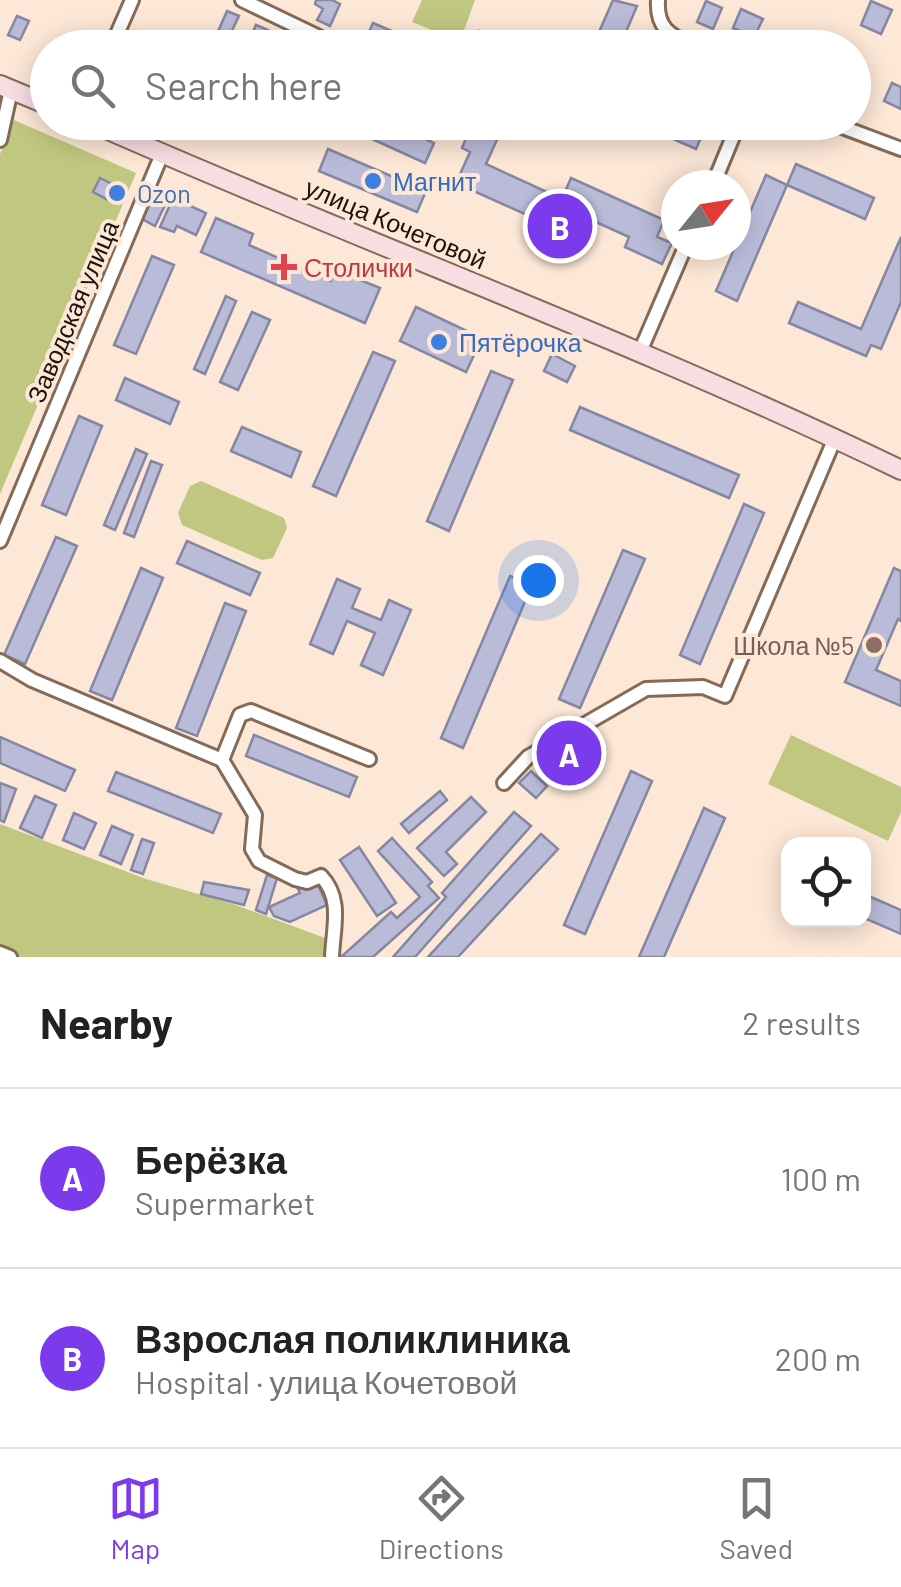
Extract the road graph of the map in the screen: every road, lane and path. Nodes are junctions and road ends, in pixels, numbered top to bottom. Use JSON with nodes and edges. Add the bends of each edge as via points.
{"nodes":[{"id":1,"x":132,"y":0,"type":"edge"},
{"id":2,"x":242,"y":0,"type":"edge"},
{"id":3,"x":658,"y":0,"type":"edge"},
{"id":4,"x":119,"y":30,"type":"edge"},
{"id":5,"x":304,"y":30,"type":"edge"},
{"id":6,"x":665,"y":30,"type":"edge"},
{"id":7,"x":6,"y":87,"type":"edge"},
{"id":8,"x":30,"y":97,"type":"edge"},
{"id":9,"x":871,"y":138,"type":"edge"},
{"id":10,"x":0,"y":140,"type":"edge"},
{"id":11,"x":130,"y":140,"type":"edge"},
{"id":12,"x":732,"y":140,"type":"edge"},
{"id":13,"x":901,"y":149,"type":"edge"},
{"id":14,"x":162,"y":154,"type":"junction"},
{"id":15,"x":719,"y":170,"type":"edge"},
{"id":16,"x":680,"y":260,"type":"edge"},
{"id":17,"x":639,"y":354,"type":"junction"},
{"id":18,"x":835,"y":438,"type":"junction"},
{"id":19,"x":901,"y":470,"type":"edge"},
{"id":20,"x":0,"y":541,"type":"edge"},
{"id":21,"x":0,"y":662,"type":"edge"},
{"id":22,"x":369,"y":759,"type":"dead end"},
{"id":23,"x":222,"y":760,"type":"junction"},
{"id":24,"x":504,"y":783,"type":"dead end"},
{"id":25,"x":0,"y":953,"type":"edge"},
{"id":26,"x":10,"y":957,"type":"edge"},
{"id":27,"x":332,"y":957,"type":"edge"}],
"edges":[{"from":1,"to":4,"type":"street"},
{"from":2,"to":5,"type":"street"},
{"from":3,"to":6,"type":"street"},
{"from":7,"to":8,"type":"main road"},
{"from":7,"to":10,"type":"street"},
{"from":9,"to":13,"type":"street"},
{"from":11,"to":14,"type":"main road","name":"улица Кочетовой"},
{"from":12,"to":15,"type":"street"},
{"from":14,"to":17,"type":"main road","name":"улица Кочетовой"},
{"from":14,"to":20,"type":"street","name":"Заводская улица"},
{"from":16,"to":17,"type":"street"},
{"from":17,"to":18,"type":"main road","name":"улица Кочетовой"},
{"from":18,"to":19,"type":"main road","name":"улица Кочетовой"},
{"from":18,"to":24,"type":"street","via":[[725,696],[703,687],[646,689],[528,757]]},
{"from":21,"to":23,"type":"street"},
{"from":22,"to":23,"type":"street","via":[[251,711],[240,715]]},
{"from":23,"to":27,"type":"street","via":[[255,814],[252,848],[259,861],[295,880],[321,876],[330,886],[336,906]]},
{"from":25,"to":26,"type":"street"}]}
